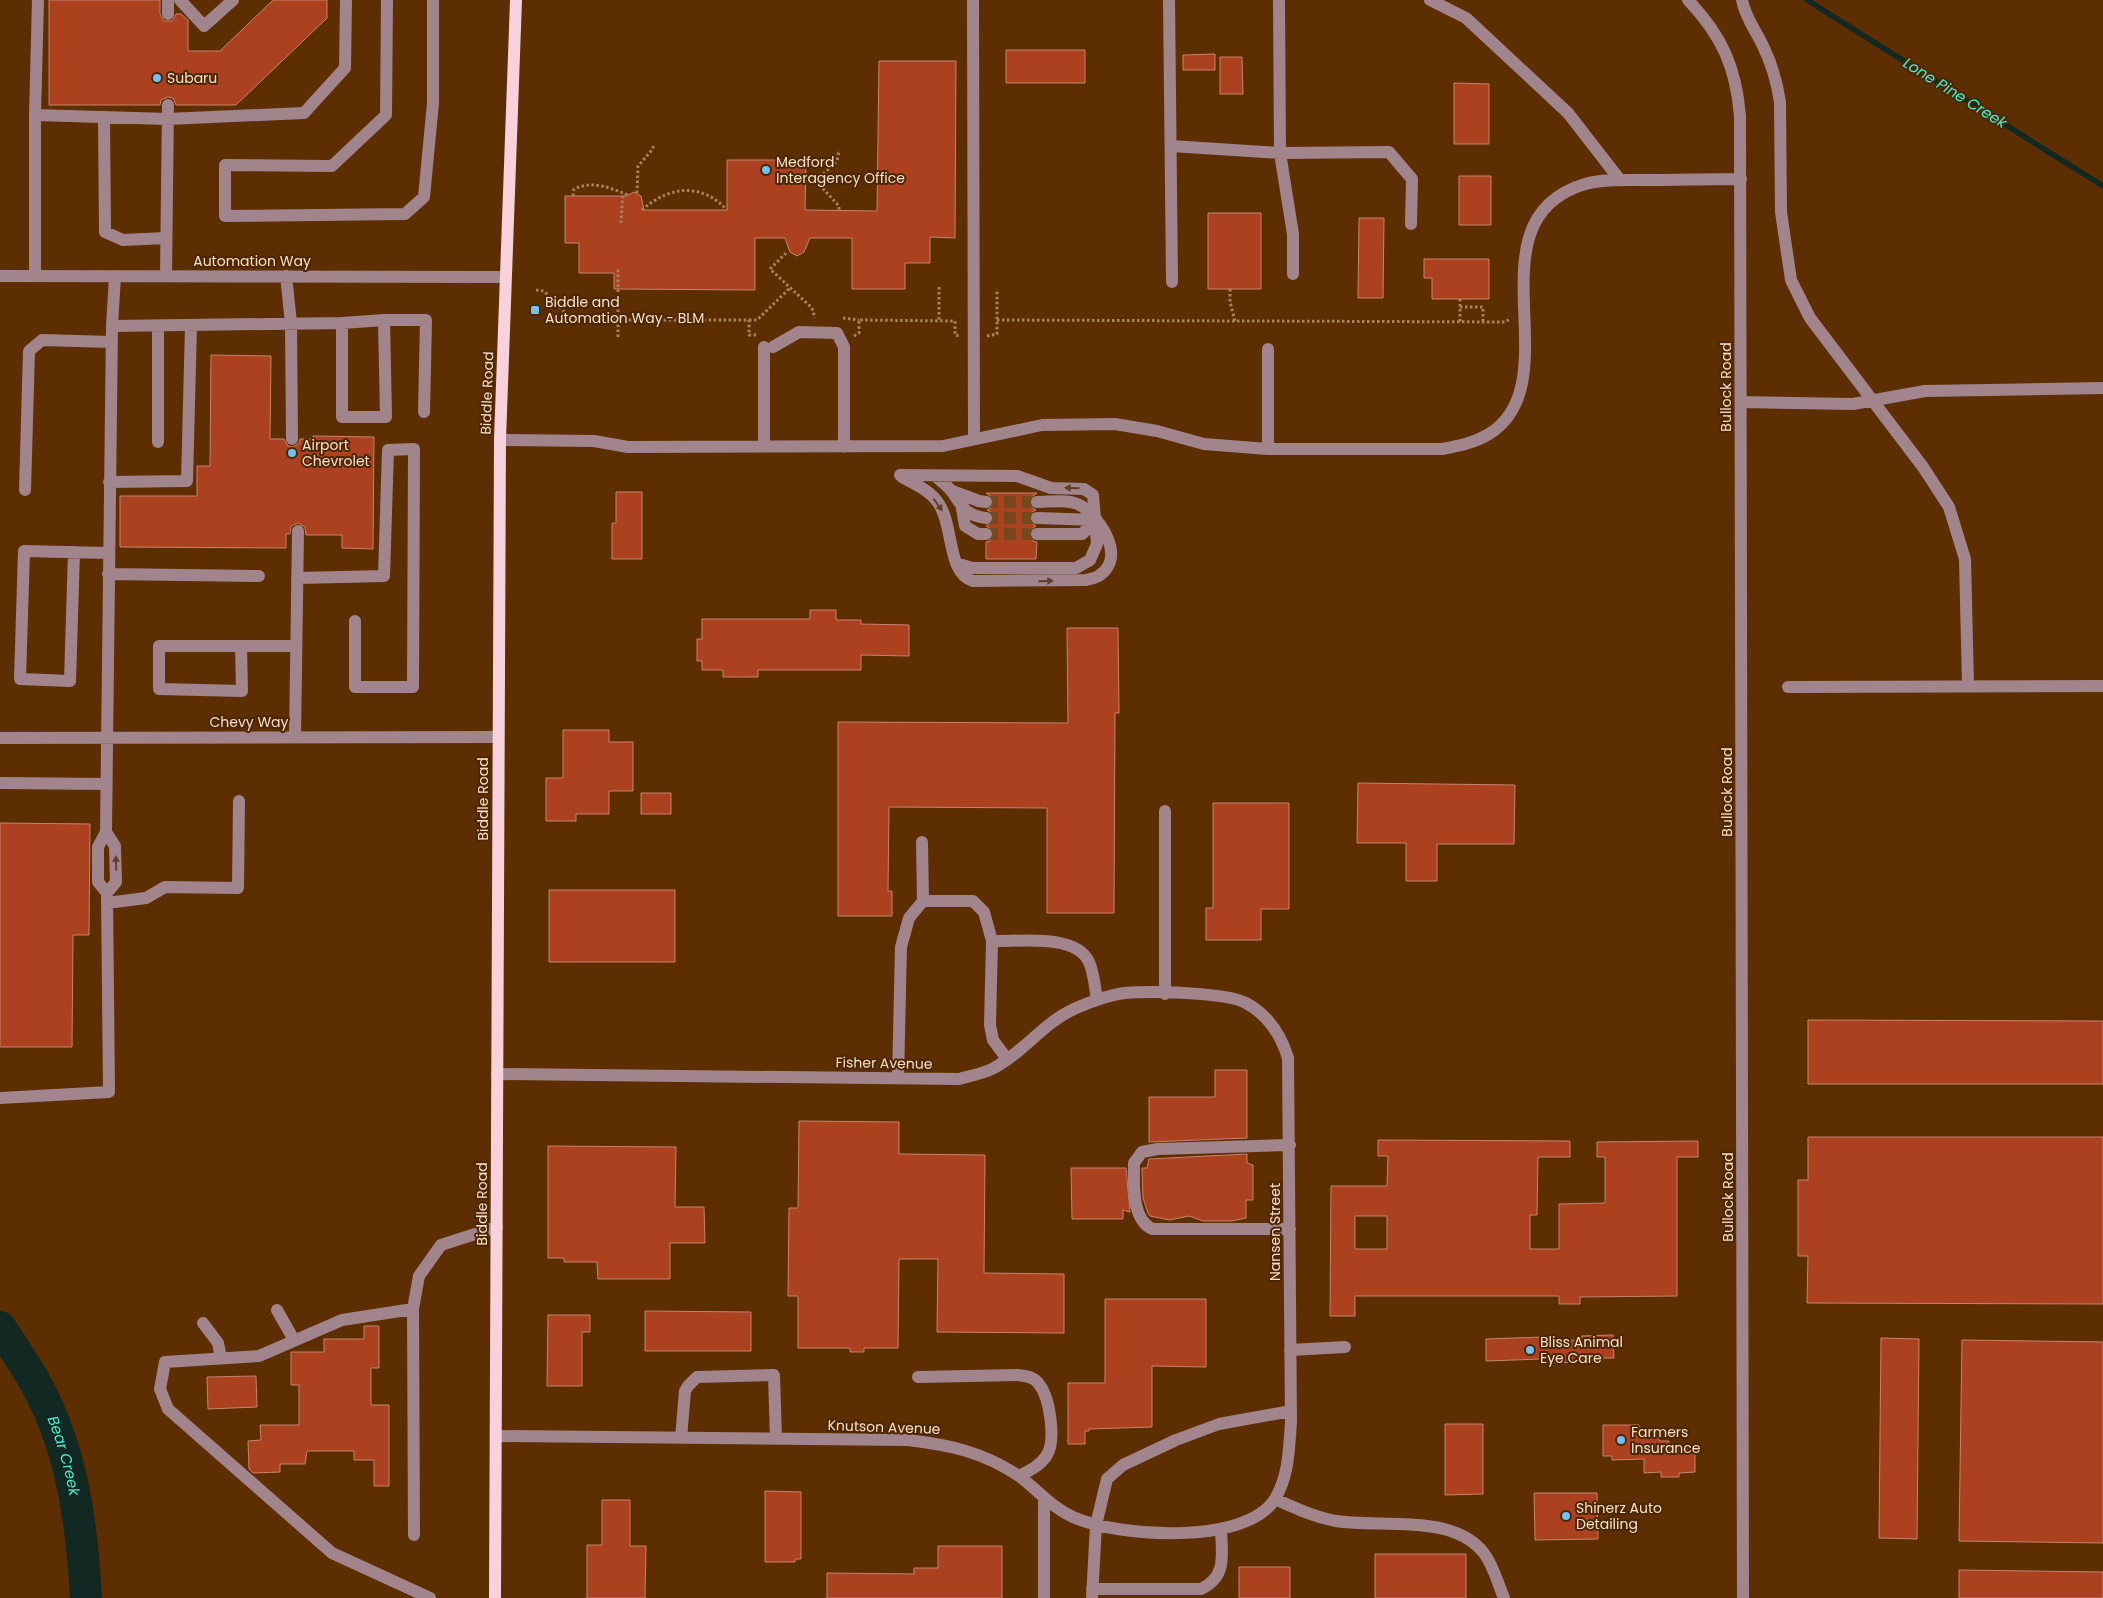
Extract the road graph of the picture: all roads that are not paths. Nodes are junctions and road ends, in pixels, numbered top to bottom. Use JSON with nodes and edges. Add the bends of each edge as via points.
{"nodes":[{"id":1,"x":38,"y":0,"type":"edge"},
{"id":2,"x":168,"y":0,"type":"edge"},
{"id":3,"x":180,"y":0,"type":"edge"},
{"id":4,"x":233,"y":0,"type":"edge"},
{"id":5,"x":346,"y":0,"type":"edge"},
{"id":6,"x":387,"y":0,"type":"edge"},
{"id":7,"x":433,"y":0,"type":"edge"},
{"id":8,"x":516,"y":0,"type":"edge"},
{"id":9,"x":973,"y":0,"type":"edge"},
{"id":10,"x":1169,"y":0,"type":"edge"},
{"id":11,"x":1279,"y":0,"type":"edge"},
{"id":12,"x":1430,"y":0,"type":"edge"},
{"id":13,"x":1688,"y":0,"type":"edge"},
{"id":14,"x":1742,"y":0,"type":"edge"},
{"id":15,"x":168,"y":14,"type":"dead end"},
{"id":16,"x":168,"y":105,"type":"dead end"},
{"id":17,"x":36,"y":115,"type":"junction"},
{"id":18,"x":104,"y":117,"type":"junction"},
{"id":19,"x":168,"y":119,"type":"junction"},
{"id":20,"x":1171,"y":146,"type":"junction"},
{"id":21,"x":1280,"y":154,"type":"junction"},
{"id":22,"x":1741,"y":179,"type":"junction"},
{"id":23,"x":1620,"y":180,"type":"junction"},
{"id":24,"x":1411,"y":224,"type":"dead end"},
{"id":25,"x":166,"y":238,"type":"junction"},
{"id":26,"x":1293,"y":274,"type":"dead end"},
{"id":27,"x":0,"y":276,"type":"edge"},
{"id":28,"x":35,"y":276,"type":"junction"},
{"id":29,"x":115,"y":276,"type":"junction"},
{"id":30,"x":166,"y":276,"type":"junction"},
{"id":31,"x":286,"y":276,"type":"junction"},
{"id":32,"x":505,"y":277,"type":"junction"},
{"id":33,"x":1172,"y":282,"type":"dead end"},
{"id":34,"x":384,"y":320,"type":"junction"},
{"id":35,"x":291,"y":323,"type":"junction"},
{"id":36,"x":342,"y":323,"type":"junction"},
{"id":37,"x":112,"y":326,"type":"junction"},
{"id":38,"x":158,"y":326,"type":"junction"},
{"id":39,"x":191,"y":326,"type":"junction"},
{"id":40,"x":111,"y":342,"type":"junction"},
{"id":41,"x":1268,"y":349,"type":"dead end"},
{"id":42,"x":2103,"y":388,"type":"edge"},
{"id":43,"x":1873,"y":401,"type":"junction"},
{"id":44,"x":1741,"y":402,"type":"junction"},
{"id":45,"x":424,"y":412,"type":"dead end"},
{"id":46,"x":292,"y":439,"type":"dead end"},
{"id":47,"x":974,"y":439,"type":"junction"},
{"id":48,"x":500,"y":440,"type":"junction"},
{"id":49,"x":158,"y":442,"type":"dead end"},
{"id":50,"x":764,"y":446,"type":"junction"},
{"id":51,"x":844,"y":447,"type":"junction"},
{"id":52,"x":1268,"y":449,"type":"junction"},
{"id":53,"x":935,"y":476,"type":"junction"},
{"id":54,"x":109,"y":482,"type":"junction"},
{"id":55,"x":26,"y":490,"type":"dead end"},
{"id":56,"x":952,"y":491,"type":"junction"},
{"id":57,"x":986,"y":502,"type":"tunnel mouth"},
{"id":58,"x":1037,"y":502,"type":"tunnel mouth"},
{"id":59,"x":962,"y":509,"type":"junction"},
{"id":60,"x":986,"y":518,"type":"tunnel mouth"},
{"id":61,"x":1037,"y":518,"type":"tunnel mouth"},
{"id":62,"x":1096,"y":520,"type":"junction"},
{"id":63,"x":298,"y":531,"type":"dead end"},
{"id":64,"x":986,"y":534,"type":"tunnel mouth"},
{"id":65,"x":1037,"y":534,"type":"tunnel mouth"},
{"id":66,"x":74,"y":552,"type":"junction"},
{"id":67,"x":108,"y":553,"type":"junction"},
{"id":68,"x":956,"y":562,"type":"junction"},
{"id":69,"x":108,"y":574,"type":"junction"},
{"id":70,"x":259,"y":576,"type":"dead end"},
{"id":71,"x":297,"y":578,"type":"junction"},
{"id":72,"x":355,"y":621,"type":"dead end"},
{"id":73,"x":241,"y":646,"type":"junction"},
{"id":74,"x":296,"y":646,"type":"junction"},
{"id":75,"x":1968,"y":685,"type":"junction"},
{"id":76,"x":2103,"y":686,"type":"edge"},
{"id":77,"x":1788,"y":688,"type":"dead end"},
{"id":78,"x":106,"y":737,"type":"junction"},
{"id":79,"x":295,"y":737,"type":"junction"},
{"id":80,"x":498,"y":737,"type":"junction"},
{"id":81,"x":0,"y":738,"type":"edge"},
{"id":82,"x":0,"y":784,"type":"edge"},
{"id":83,"x":106,"y":784,"type":"junction"},
{"id":84,"x":239,"y":801,"type":"dead end"},
{"id":85,"x":1165,"y":811,"type":"dead end"},
{"id":86,"x":106,"y":832,"type":"junction"},
{"id":87,"x":922,"y":842,"type":"dead end"},
{"id":88,"x":107,"y":898,"type":"junction"},
{"id":89,"x":923,"y":901,"type":"junction"},
{"id":90,"x":992,"y":941,"type":"junction"},
{"id":91,"x":1165,"y":994,"type":"junction"},
{"id":92,"x":1097,"y":1000,"type":"junction"},
{"id":93,"x":1245,"y":1002,"type":"joint"},
{"id":94,"x":1007,"y":1059,"type":"junction"},
{"id":95,"x":497,"y":1074,"type":"junction"},
{"id":96,"x":898,"y":1078,"type":"junction"},
{"id":97,"x":0,"y":1098,"type":"edge"},
{"id":98,"x":1290,"y":1144,"type":"junction"},
{"id":99,"x":496,"y":1227,"type":"junction"},
{"id":100,"x":1290,"y":1229,"type":"junction"},
{"id":101,"x":413,"y":1309,"type":"junction"},
{"id":102,"x":276,"y":1310,"type":"dead end"},
{"id":103,"x":203,"y":1323,"type":"dead end"},
{"id":104,"x":294,"y":1340,"type":"junction"},
{"id":105,"x":1345,"y":1347,"type":"dead end"},
{"id":106,"x":1290,"y":1350,"type":"junction"},
{"id":107,"x":221,"y":1358,"type":"junction"},
{"id":108,"x":918,"y":1377,"type":"dead end"},
{"id":109,"x":1291,"y":1411,"type":"junction"},
{"id":110,"x":496,"y":1436,"type":"junction"},
{"id":111,"x":681,"y":1438,"type":"junction"},
{"id":112,"x":776,"y":1439,"type":"junction"},
{"id":113,"x":1019,"y":1476,"type":"junction"},
{"id":114,"x":1285,"y":1478,"type":"joint"},
{"id":115,"x":1044,"y":1497,"type":"junction"},
{"id":116,"x":1275,"y":1499,"type":"junction"},
{"id":117,"x":1096,"y":1525,"type":"junction"},
{"id":118,"x":1221,"y":1530,"type":"junction"},
{"id":119,"x":414,"y":1535,"type":"dead end"},
{"id":120,"x":1092,"y":1594,"type":"edge"},
{"id":121,"x":430,"y":1598,"type":"edge"},
{"id":122,"x":495,"y":1598,"type":"edge"},
{"id":123,"x":1044,"y":1598,"type":"edge"},
{"id":124,"x":1504,"y":1598,"type":"edge"},
{"id":125,"x":1743,"y":1598,"type":"edge"}],
"edges":[{"from":1,"to":17,"type":"street"},
{"from":2,"to":15,"type":"street"},
{"from":3,"to":4,"type":"street","via":[[204,26]]},
{"from":5,"to":19,"type":"street","via":[[345,68],[304,114]]},
{"from":6,"to":7,"type":"street","via":[[386,115],[332,166],[225,165],[225,216],[404,214],[424,196],[433,103]]},
{"from":8,"to":32,"type":"main road","name":"Biddle Road"},
{"from":9,"to":47,"type":"street"},
{"from":10,"to":20,"type":"street"},
{"from":11,"to":21,"type":"street"},
{"from":12,"to":23,"type":"street","via":[[1466,18],[1568,114]]},
{"from":13,"to":22,"type":"street","name":"Bullock Road","via":[[1716,33],[1732,67],[1740,116]]},
{"from":14,"to":43,"type":"street","via":[[1770,60],[1777,85],[1781,212],[1790,280],[1810,318]]},
{"from":16,"to":19,"type":"street"},
{"from":17,"to":18,"type":"street"},
{"from":17,"to":28,"type":"street"},
{"from":18,"to":19,"type":"street"},
{"from":18,"to":25,"type":"street","via":[[105,232],[123,240]]},
{"from":19,"to":25,"type":"street"},
{"from":20,"to":21,"type":"street"},
{"from":20,"to":33,"type":"street"},
{"from":21,"to":24,"type":"street","via":[[1389,152],[1412,179]]},
{"from":21,"to":26,"type":"street","via":[[1293,234]]},
{"from":22,"to":23,"type":"street"},
{"from":22,"to":44,"type":"street","name":"Bullock Road"},
{"from":23,"to":52,"type":"street","via":[[1586,184],[1561,195],[1542,212],[1529,234],[1524,258],[1524,365],[1520,388],[1510,412],[1490,433],[1467,444],[1442,449]]},
{"from":25,"to":30,"type":"street"},
{"from":27,"to":28,"type":"street","name":"Automation Way"},
{"from":28,"to":29,"type":"street","name":"Automation Way"},
{"from":29,"to":30,"type":"street","name":"Automation Way"},
{"from":29,"to":37,"type":"street"},
{"from":30,"to":31,"type":"street","name":"Automation Way"},
{"from":31,"to":32,"type":"street","name":"Automation Way"},
{"from":31,"to":35,"type":"street"},
{"from":32,"to":48,"type":"main road","name":"Biddle Road"},
{"from":34,"to":36,"type":"street"},
{"from":34,"to":36,"type":"street","via":[[386,416],[342,417]]},
{"from":34,"to":45,"type":"street","via":[[426,320]]},
{"from":35,"to":36,"type":"street"},
{"from":35,"to":39,"type":"street"},
{"from":35,"to":46,"type":"street"},
{"from":37,"to":38,"type":"street"},
{"from":37,"to":40,"type":"street"},
{"from":38,"to":39,"type":"street"},
{"from":38,"to":49,"type":"street"},
{"from":39,"to":54,"type":"street","via":[[188,481]]},
{"from":40,"to":54,"type":"street"},
{"from":40,"to":55,"type":"street","via":[[42,340],[29,351]]},
{"from":41,"to":52,"type":"street"},
{"from":42,"to":43,"type":"street","via":[[1925,390]]},
{"from":43,"to":44,"type":"street","via":[[1853,404]]},
{"from":43,"to":75,"type":"street","via":[[1923,467],[1952,514],[1965,559]]},
{"from":44,"to":125,"type":"street","name":"Bullock Road"},
{"from":47,"to":51,"type":"street","via":[[943,446]]},
{"from":47,"to":52,"type":"street","via":[[1042,425],[1115,424],[1157,430],[1204,444]]},
{"from":48,"to":50,"type":"street","via":[[594,441],[628,447]]},
{"from":48,"to":80,"type":"main road","name":"Biddle Road"},
{"from":50,"to":51,"type":"street"},
{"from":50,"to":51,"type":"street","via":[[768,347],[799,332],[837,333],[844,348]]},
{"from":53,"to":56,"type":"street"},
{"from":62,"to":53,"type":"street","one_way":true,"via":[[1093,495],[1084,489],[1050,488],[1018,476]]},
{"from":53,"to":68,"type":"street","one_way":true,"via":[[900,476],[922,488],[938,503],[946,518]]},
{"from":54,"to":67,"type":"street"},
{"from":56,"to":57,"type":"street"},
{"from":56,"to":59,"type":"street"},
{"from":58,"to":62,"type":"street","via":[[1066,502],[1082,506]]},
{"from":59,"to":60,"type":"street","via":[[976,517]]},
{"from":59,"to":64,"type":"street","via":[[965,526],[978,534]]},
{"from":61,"to":62,"type":"street"},
{"from":62,"to":65,"type":"street","via":[[1082,534]]},
{"from":62,"to":68,"type":"street","via":[[1097,544],[1090,560],[1076,568],[972,568]]},
{"from":68,"to":62,"type":"street","one_way":true,"via":[[964,578],[973,582],[1086,580],[1100,576],[1109,565],[1111,552],[1108,536]]},
{"from":63,"to":71,"type":"street"},
{"from":66,"to":66,"type":"street","via":[[24,551],[20,679],[70,681]]},
{"from":66,"to":67,"type":"street"},
{"from":67,"to":69,"type":"street"},
{"from":69,"to":70,"type":"street"},
{"from":69,"to":78,"type":"street"},
{"from":71,"to":72,"type":"street","via":[[384,576],[388,450],[414,449],[413,688],[355,687]]},
{"from":71,"to":74,"type":"street"},
{"from":73,"to":73,"type":"street","via":[[159,646],[159,689],[242,692]]},
{"from":73,"to":74,"type":"street"},
{"from":74,"to":79,"type":"street"},
{"from":75,"to":76,"type":"street"},
{"from":75,"to":77,"type":"street"},
{"from":78,"to":79,"type":"street","name":"Chevy Way"},
{"from":78,"to":81,"type":"street","name":"Chevy Way"},
{"from":78,"to":83,"type":"street"},
{"from":79,"to":80,"type":"street","name":"Chevy Way"},
{"from":80,"to":95,"type":"main road","name":"Biddle Road"},
{"from":82,"to":83,"type":"street"},
{"from":83,"to":86,"type":"street"},
{"from":84,"to":88,"type":"street","via":[[238,888],[165,887],[146,898]]},
{"from":85,"to":91,"type":"street"},
{"from":86,"to":88,"type":"street","via":[[98,847],[98,882]]},
{"from":88,"to":86,"type":"street","one_way":true,"via":[[116,882],[115,846]]},
{"from":87,"to":89,"type":"street"},
{"from":88,"to":97,"type":"street","via":[[109,1092]]},
{"from":89,"to":90,"type":"street","via":[[974,901],[984,912]]},
{"from":89,"to":96,"type":"street","via":[[909,918],[901,947]]},
{"from":90,"to":92,"type":"street","via":[[1060,942],[1078,949],[1089,962]]},
{"from":90,"to":94,"type":"street","via":[[990,1025],[993,1040]]},
{"from":91,"to":92,"type":"street","name":"Fisher Avenue","via":[[1125,993]]},
{"from":91,"to":93,"type":"street","name":"Fisher Avenue","via":[[1216,995]]},
{"from":92,"to":94,"type":"street","name":"Fisher Avenue","via":[[1073,1009]]},
{"from":93,"to":98,"type":"street","name":"Nansen Street","via":[[1272,1025],[1288,1058]]},
{"from":94,"to":96,"type":"street","name":"Fisher Avenue","via":[[991,1069],[959,1079]]},
{"from":95,"to":96,"type":"street","name":"Fisher Avenue"},
{"from":95,"to":99,"type":"main road","name":"Biddle Road"},
{"from":98,"to":100,"type":"street","name":"Nansen Street"},
{"from":98,"to":100,"type":"street","via":[[1142,1152],[1134,1163],[1134,1171],[1137,1214],[1143,1225],[1152,1229]]},
{"from":99,"to":101,"type":"street","via":[[441,1245],[419,1276]]},
{"from":99,"to":110,"type":"main road","name":"Biddle Road"},
{"from":100,"to":106,"type":"street","name":"Nansen Street"},
{"from":101,"to":104,"type":"street","via":[[342,1320]]},
{"from":101,"to":119,"type":"street"},
{"from":102,"to":104,"type":"street"},
{"from":103,"to":107,"type":"street","via":[[218,1343]]},
{"from":104,"to":107,"type":"street","via":[[259,1356]]},
{"from":105,"to":106,"type":"street"},
{"from":106,"to":109,"type":"street","name":"Nansen Street"},
{"from":107,"to":121,"type":"street","via":[[166,1362],[160,1389],[168,1409],[332,1553]]},
{"from":108,"to":113,"type":"street","via":[[1018,1375],[1032,1377],[1039,1383],[1048,1402],[1051,1440],[1047,1455]]},
{"from":109,"to":114,"type":"street","name":"Nansen Street"},
{"from":109,"to":117,"type":"street","via":[[1219,1424],[1123,1465],[1107,1479]]},
{"from":110,"to":111,"type":"street","name":"Knutson Avenue"},
{"from":110,"to":122,"type":"main road","name":"Biddle Road"},
{"from":111,"to":112,"type":"street","name":"Knutson Avenue"},
{"from":111,"to":112,"type":"street","via":[[685,1391],[697,1377],[774,1375]]},
{"from":112,"to":113,"type":"street","name":"Knutson Avenue","via":[[908,1440],[951,1445],[973,1452]]},
{"from":113,"to":115,"type":"street","name":"Knutson Avenue"},
{"from":114,"to":116,"type":"street","name":"Knutson Avenue"},
{"from":115,"to":117,"type":"street","name":"Knutson Avenue","via":[[1073,1517]]},
{"from":115,"to":123,"type":"street"},
{"from":116,"to":118,"type":"street","name":"Knutson Avenue","via":[[1257,1516]]},
{"from":116,"to":124,"type":"street","via":[[1304,1513],[1338,1521],[1434,1527],[1461,1536],[1484,1553]]},
{"from":117,"to":118,"type":"street","name":"Knutson Avenue","via":[[1121,1530],[1168,1532]]},
{"from":117,"to":120,"type":"street"},
{"from":118,"to":120,"type":"street","via":[[1219,1574],[1206,1587]]}]}
